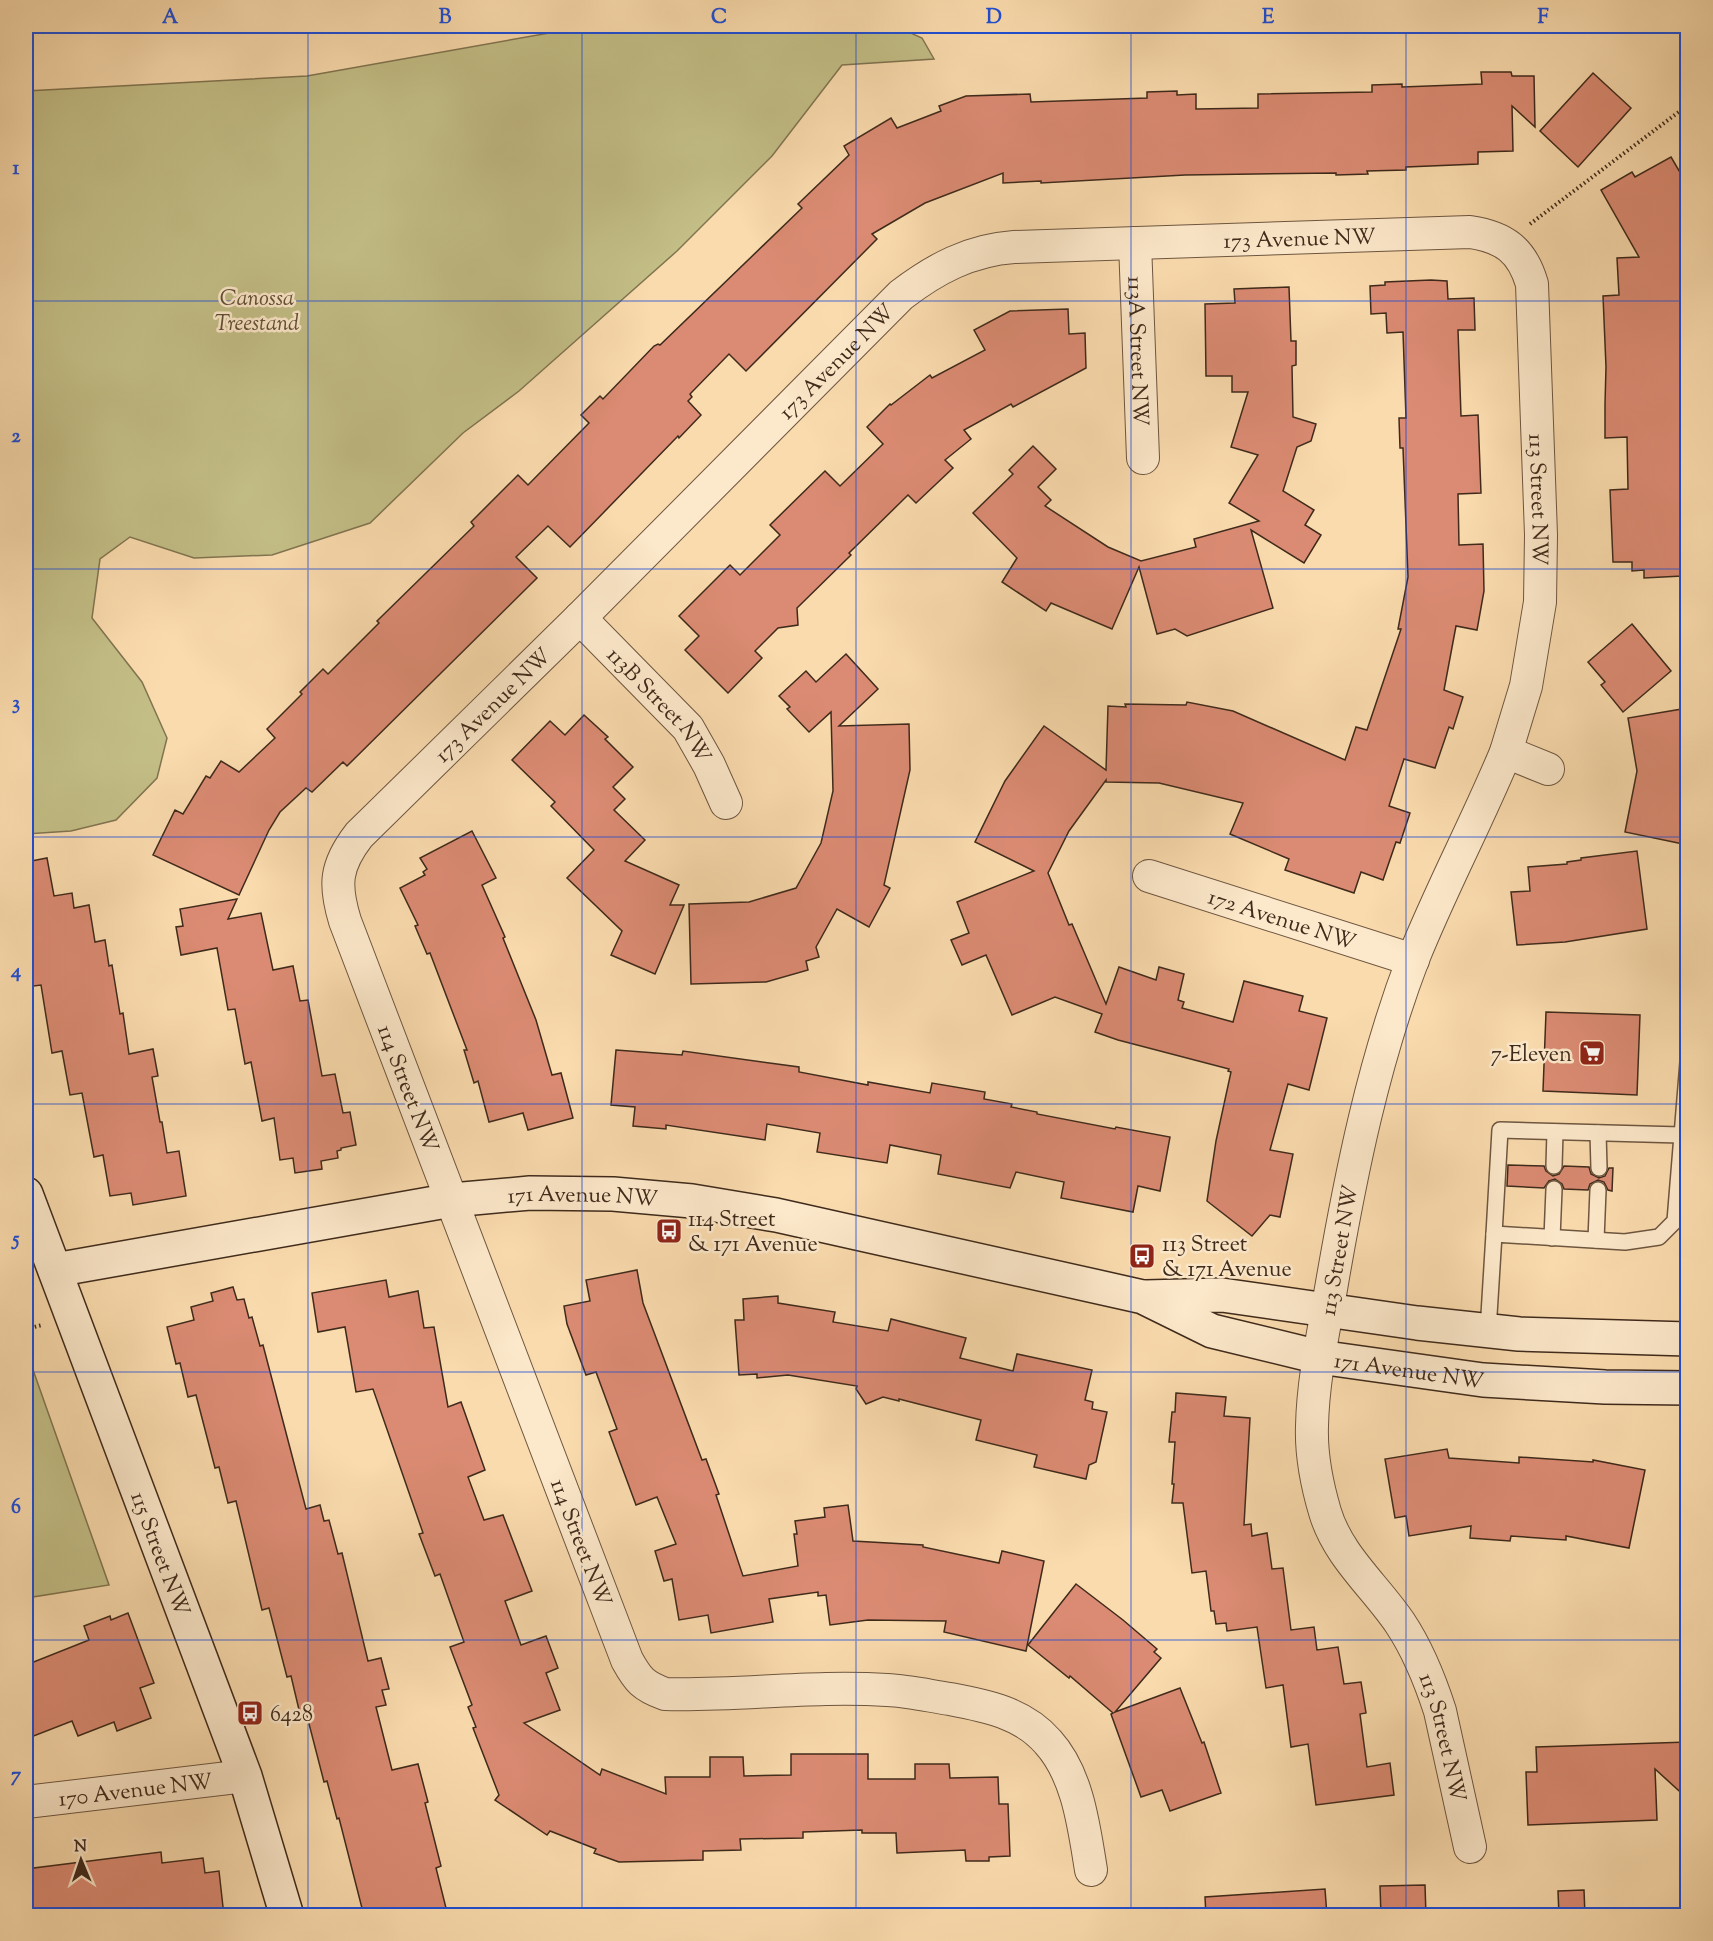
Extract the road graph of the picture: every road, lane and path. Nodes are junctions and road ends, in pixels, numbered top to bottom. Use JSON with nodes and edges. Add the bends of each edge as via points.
{"nodes":[{"id":1,"x":1688,"y":105,"type":"edge"},
{"id":2,"x":1135,"y":243,"type":"junction"},
{"id":3,"x":1508,"y":244,"type":"junction"},
{"id":4,"x":1143,"y":458,"type":"dead end"},
{"id":5,"x":580,"y":618,"type":"junction"},
{"id":6,"x":1506,"y":752,"type":"junction"},
{"id":7,"x":1548,"y":769,"type":"dead end"},
{"id":8,"x":726,"y":803,"type":"dead end"},
{"id":9,"x":338,"y":875,"type":"joint"},
{"id":10,"x":1149,"y":876,"type":"dead end"},
{"id":11,"x":1413,"y":960,"type":"junction"},
{"id":12,"x":1688,"y":1062,"type":"edge"},
{"id":13,"x":1555,"y":1132,"type":"junction"},
{"id":14,"x":1598,"y":1133,"type":"junction"},
{"id":15,"x":1681,"y":1135,"type":"junction"},
{"id":16,"x":1554,"y":1166,"type":"dead end"},
{"id":17,"x":1599,"y":1168,"type":"dead end"},
{"id":18,"x":1554,"y":1189,"type":"dead end"},
{"id":19,"x":1598,"y":1190,"type":"dead end"},
{"id":20,"x":26,"y":1194,"type":"edge"},
{"id":21,"x":453,"y":1200,"type":"junction"},
{"id":22,"x":1494,"y":1234,"type":"junction"},
{"id":23,"x":1552,"y":1238,"type":"junction"},
{"id":24,"x":1596,"y":1240,"type":"junction"},
{"id":25,"x":55,"y":1270,"type":"junction"},
{"id":26,"x":1143,"y":1297,"type":"junction"},
{"id":27,"x":1327,"y":1310,"type":"junction"},
{"id":28,"x":1488,"y":1331,"type":"junction"},
{"id":29,"x":1688,"y":1339,"type":"edge"},
{"id":30,"x":1319,"y":1358,"type":"junction"},
{"id":31,"x":1688,"y":1388,"type":"edge"},
{"id":32,"x":245,"y":1776,"type":"junction"},
{"id":33,"x":26,"y":1802,"type":"edge"},
{"id":34,"x":1470,"y":1847,"type":"dead end"},
{"id":35,"x":1091,"y":1870,"type":"dead end"},
{"id":36,"x":287,"y":1916,"type":"edge"}],
"edges":[{"from":1,"to":3,"type":"path"},
{"from":2,"to":3,"type":"street","name":"173 Avenue NW","via":[[1470,232]]},
{"from":2,"to":4,"type":"street","name":"113A Street NW"},
{"from":2,"to":5,"type":"street","name":"173 Avenue NW","via":[[995,248],[955,260],[924,278],[901,295]]},
{"from":3,"to":6,"type":"street","name":"113 Street NW","via":[[1522,259],[1532,284],[1541,569],[1533,655]]},
{"from":5,"to":8,"type":"street","name":"113B Street NW","via":[[688,728]]},
{"from":5,"to":9,"type":"street","name":"173 Avenue NW","via":[[359,835],[343,858]]},
{"from":6,"to":7,"type":"street"},
{"from":6,"to":11,"type":"street","name":"113 Street NW"},
{"from":9,"to":21,"type":"street","name":"114 Street NW","via":[[345,921]]},
{"from":10,"to":11,"type":"street","name":"172 Avenue NW"},
{"from":11,"to":27,"type":"street","name":"113 Street NW","via":[[1389,1029],[1356,1150]]},
{"from":12,"to":15,"type":"lane"},
{"from":13,"to":14,"type":"lane"},
{"from":13,"to":16,"type":"lane"},
{"from":13,"to":22,"type":"lane","via":[[1500,1130]]},
{"from":14,"to":15,"type":"lane"},
{"from":14,"to":17,"type":"lane"},
{"from":15,"to":24,"type":"lane","via":[[1675,1221],[1659,1237],[1624,1242]]},
{"from":18,"to":23,"type":"lane"},
{"from":19,"to":24,"type":"lane"},
{"from":20,"to":25,"type":"street","name":"115 Street NW"},
{"from":21,"to":25,"type":"street","name":"171 Avenue NW"},
{"from":21,"to":26,"type":"street","name":"171 Avenue NW","via":[[567,1193],[692,1201],[776,1215]]},
{"from":21,"to":35,"type":"street","name":"114 Street NW","via":[[636,1677],[665,1694],[889,1690],[1007,1713],[1033,1727],[1050,1743],[1064,1768],[1082,1818]]},
{"from":22,"to":23,"type":"lane"},
{"from":22,"to":28,"type":"lane"},
{"from":23,"to":24,"type":"lane"},
{"from":25,"to":32,"type":"street","name":"115 Street NW"},
{"from":26,"to":27,"type":"street","name":"171 Avenue NW","via":[[1222,1294]]},
{"from":26,"to":30,"type":"street","name":"171 Avenue NW","via":[[1212,1331]]},
{"from":27,"to":28,"type":"street","name":"171 Avenue NW"},
{"from":27,"to":30,"type":"street","name":"113 Street NW"},
{"from":28,"to":29,"type":"street","name":"171 Avenue NW"},
{"from":30,"to":31,"type":"street","name":"171 Avenue NW","via":[[1483,1380]]},
{"from":30,"to":34,"type":"street","name":"113 Street NW","via":[[1313,1456],[1326,1515],[1358,1571],[1399,1622],[1425,1670],[1440,1711]]},
{"from":32,"to":33,"type":"street","name":"170 Avenue NW"},
{"from":32,"to":36,"type":"street","name":"115 Street NW"}]}
